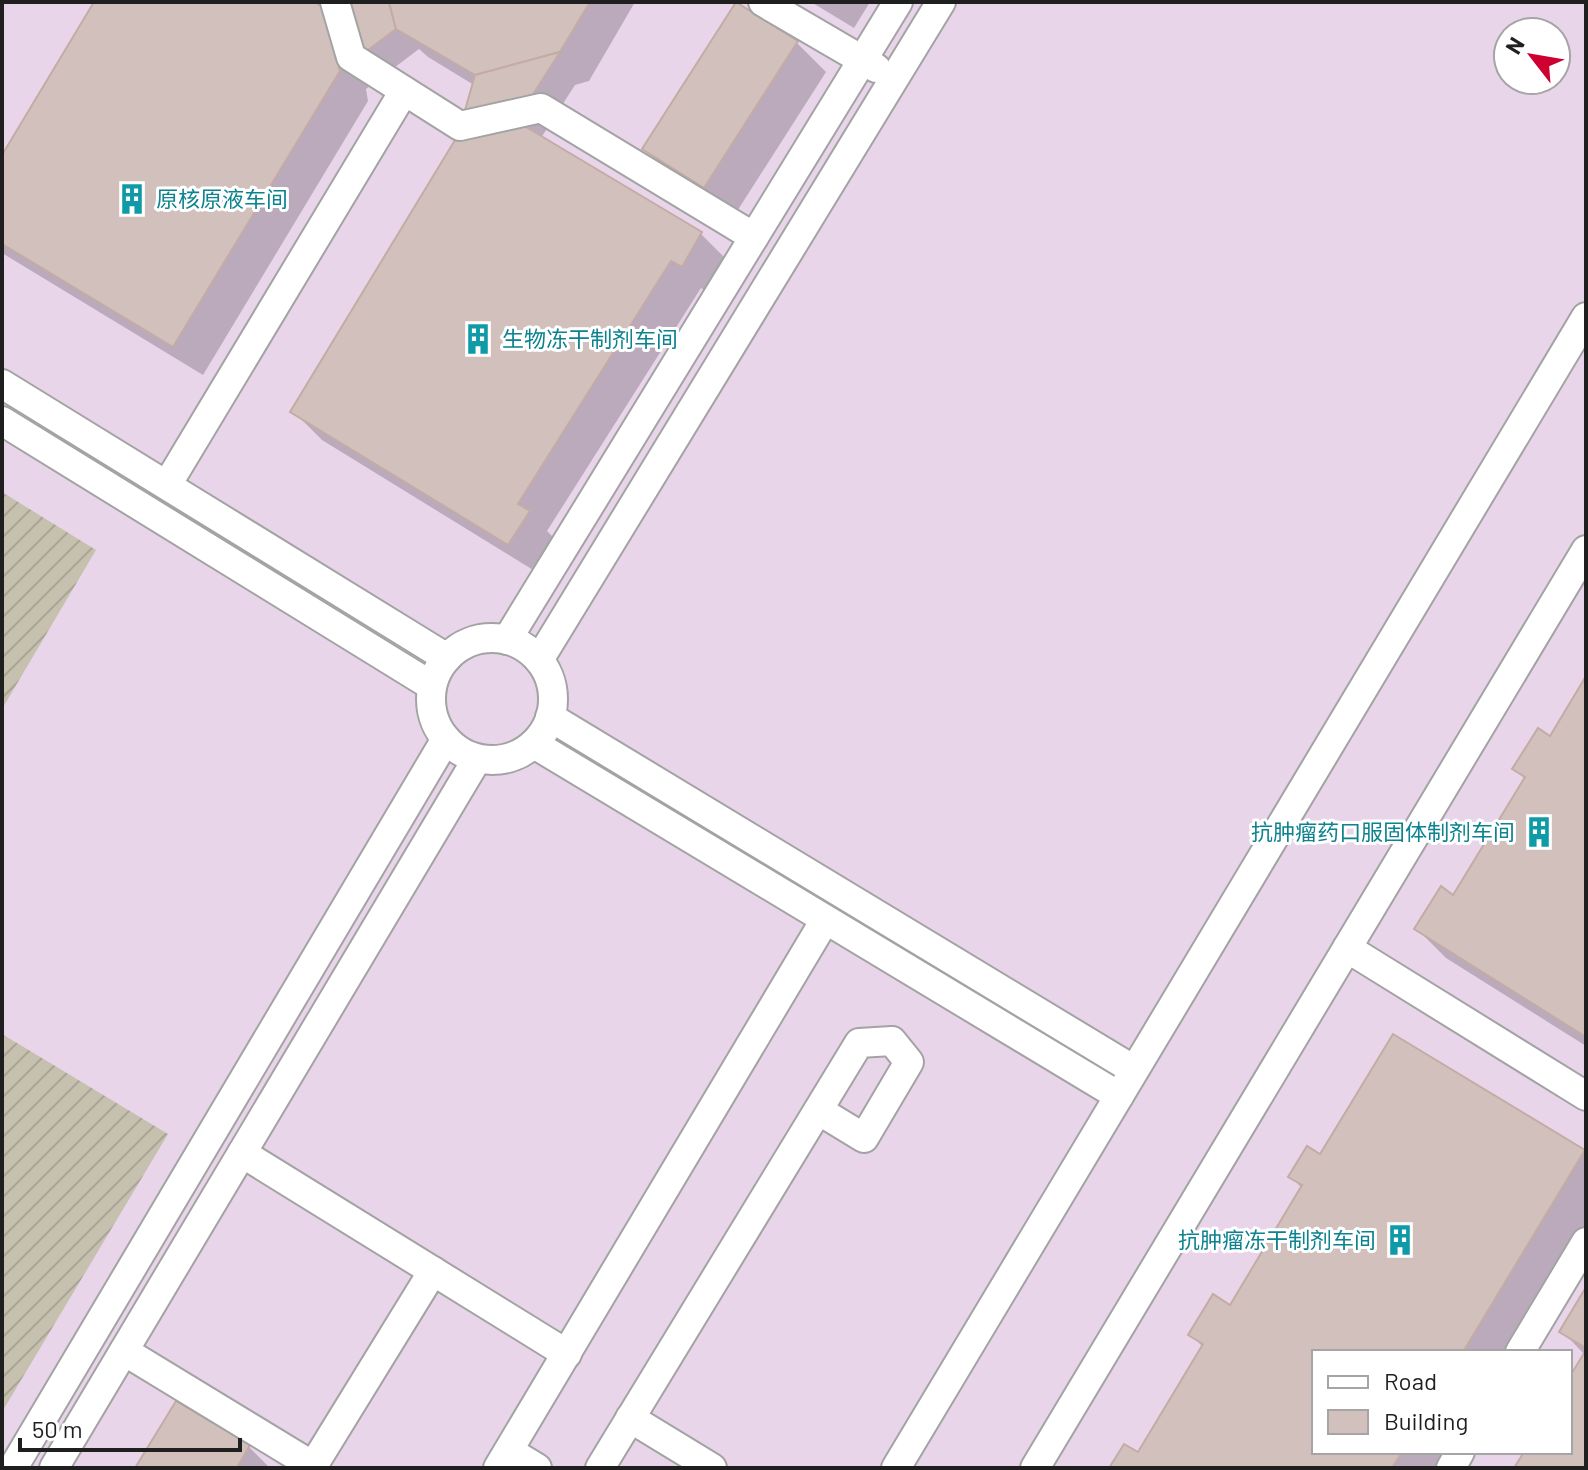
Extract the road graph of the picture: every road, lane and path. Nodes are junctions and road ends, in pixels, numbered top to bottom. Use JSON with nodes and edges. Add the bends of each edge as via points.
{"nodes":[{"id":1,"x":335,"y":2,"type":"edge"},
{"id":2,"x":763,"y":2,"type":"edge"},
{"id":3,"x":898,"y":2,"type":"edge"},
{"id":4,"x":941,"y":2,"type":"edge"},
{"id":5,"x":862,"y":60,"type":"junction"},
{"id":6,"x":894,"y":79,"type":"junction"},
{"id":7,"x":404,"y":91,"type":"junction"},
{"id":8,"x":754,"y":237,"type":"junction"},
{"id":9,"x":1586,"y":317,"type":"edge"},
{"id":10,"x":2,"y":384,"type":"edge"},
{"id":11,"x":2,"y":421,"type":"edge"},
{"id":12,"x":167,"y":485,"type":"junction"},
{"id":13,"x":1586,"y":550,"type":"edge"},
{"id":14,"x":507,"y":640,"type":"junction"},
{"id":15,"x":447,"y":658,"type":"junction"},
{"id":16,"x":539,"y":660,"type":"junction"},
{"id":17,"x":432,"y":686,"type":"junction"},
{"id":18,"x":550,"y":717,"type":"junction"},
{"id":19,"x":446,"y":739,"type":"junction"},
{"id":20,"x":534,"y":744,"type":"junction"},
{"id":21,"x":477,"y":759,"type":"junction"},
{"id":22,"x":825,"y":920,"type":"junction"},
{"id":23,"x":1347,"y":948,"type":"junction"},
{"id":24,"x":1134,"y":1070,"type":"junction"},
{"id":25,"x":1119,"y":1096,"type":"junction"},
{"id":26,"x":1586,"y":1096,"type":"edge"},
{"id":27,"x":818,"y":1110,"type":"dead end"},
{"id":28,"x":242,"y":1153,"type":"junction"},
{"id":29,"x":1586,"y":1242,"type":"edge"},
{"id":30,"x":433,"y":1271,"type":"junction"},
{"id":31,"x":1521,"y":1350,"type":"edge"},
{"id":32,"x":124,"y":1351,"type":"junction"},
{"id":33,"x":567,"y":1354,"type":"junction"},
{"id":34,"x":630,"y":1418,"type":"junction"},
{"id":35,"x":277,"y":1458,"type":"edge"},
{"id":36,"x":503,"y":1459,"type":"edge"},
{"id":37,"x":13,"y":1468,"type":"edge"},
{"id":38,"x":54,"y":1468,"type":"edge"},
{"id":39,"x":537,"y":1468,"type":"edge"},
{"id":40,"x":600,"y":1468,"type":"edge"},
{"id":41,"x":712,"y":1468,"type":"edge"},
{"id":42,"x":896,"y":1468,"type":"edge"},
{"id":43,"x":1035,"y":1468,"type":"edge"}],
"edges":[{"from":1,"to":7,"type":"street","via":[[351,57]]},
{"from":2,"to":5,"type":"street"},
{"from":3,"to":5,"type":"street"},
{"from":4,"to":6,"type":"street"},
{"from":5,"to":6,"type":"street"},
{"from":5,"to":8,"type":"street"},
{"from":6,"to":16,"type":"street"},
{"from":7,"to":8,"type":"street","via":[[460,126],[541,108]]},
{"from":7,"to":12,"type":"street"},
{"from":8,"to":14,"type":"street"},
{"from":9,"to":24,"type":"street"},
{"from":10,"to":12,"type":"street"},
{"from":11,"to":17,"type":"street"},
{"from":12,"to":15,"type":"street"},
{"from":13,"to":23,"type":"street"},
{"from":14,"to":15,"type":"street","via":[[478,639]]},
{"from":14,"to":16,"type":"street"},
{"from":15,"to":17,"type":"street"},
{"from":16,"to":18,"type":"street","via":[[552,689]]},
{"from":17,"to":19,"type":"street","via":[[434,719]]},
{"from":18,"to":20,"type":"street"},
{"from":18,"to":24,"type":"street"},
{"from":19,"to":21,"type":"street"},
{"from":19,"to":37,"type":"street"},
{"from":20,"to":21,"type":"street","via":[[517,755]]},
{"from":20,"to":22,"type":"street"},
{"from":21,"to":28,"type":"street"},
{"from":22,"to":25,"type":"street"},
{"from":22,"to":33,"type":"street"},
{"from":23,"to":26,"type":"street"},
{"from":23,"to":43,"type":"street"},
{"from":24,"to":25,"type":"street"},
{"from":25,"to":42,"type":"street"},
{"from":27,"to":34,"type":"street"},
{"from":28,"to":30,"type":"street"},
{"from":28,"to":32,"type":"street"},
{"from":29,"to":31,"type":"street"},
{"from":30,"to":33,"type":"street"},
{"from":30,"to":35,"type":"street","via":[[313,1466]]},
{"from":32,"to":35,"type":"street"},
{"from":32,"to":38,"type":"street"},
{"from":33,"to":36,"type":"street"},
{"from":34,"to":40,"type":"street"},
{"from":34,"to":41,"type":"street"},
{"from":36,"to":39,"type":"street"}]}
